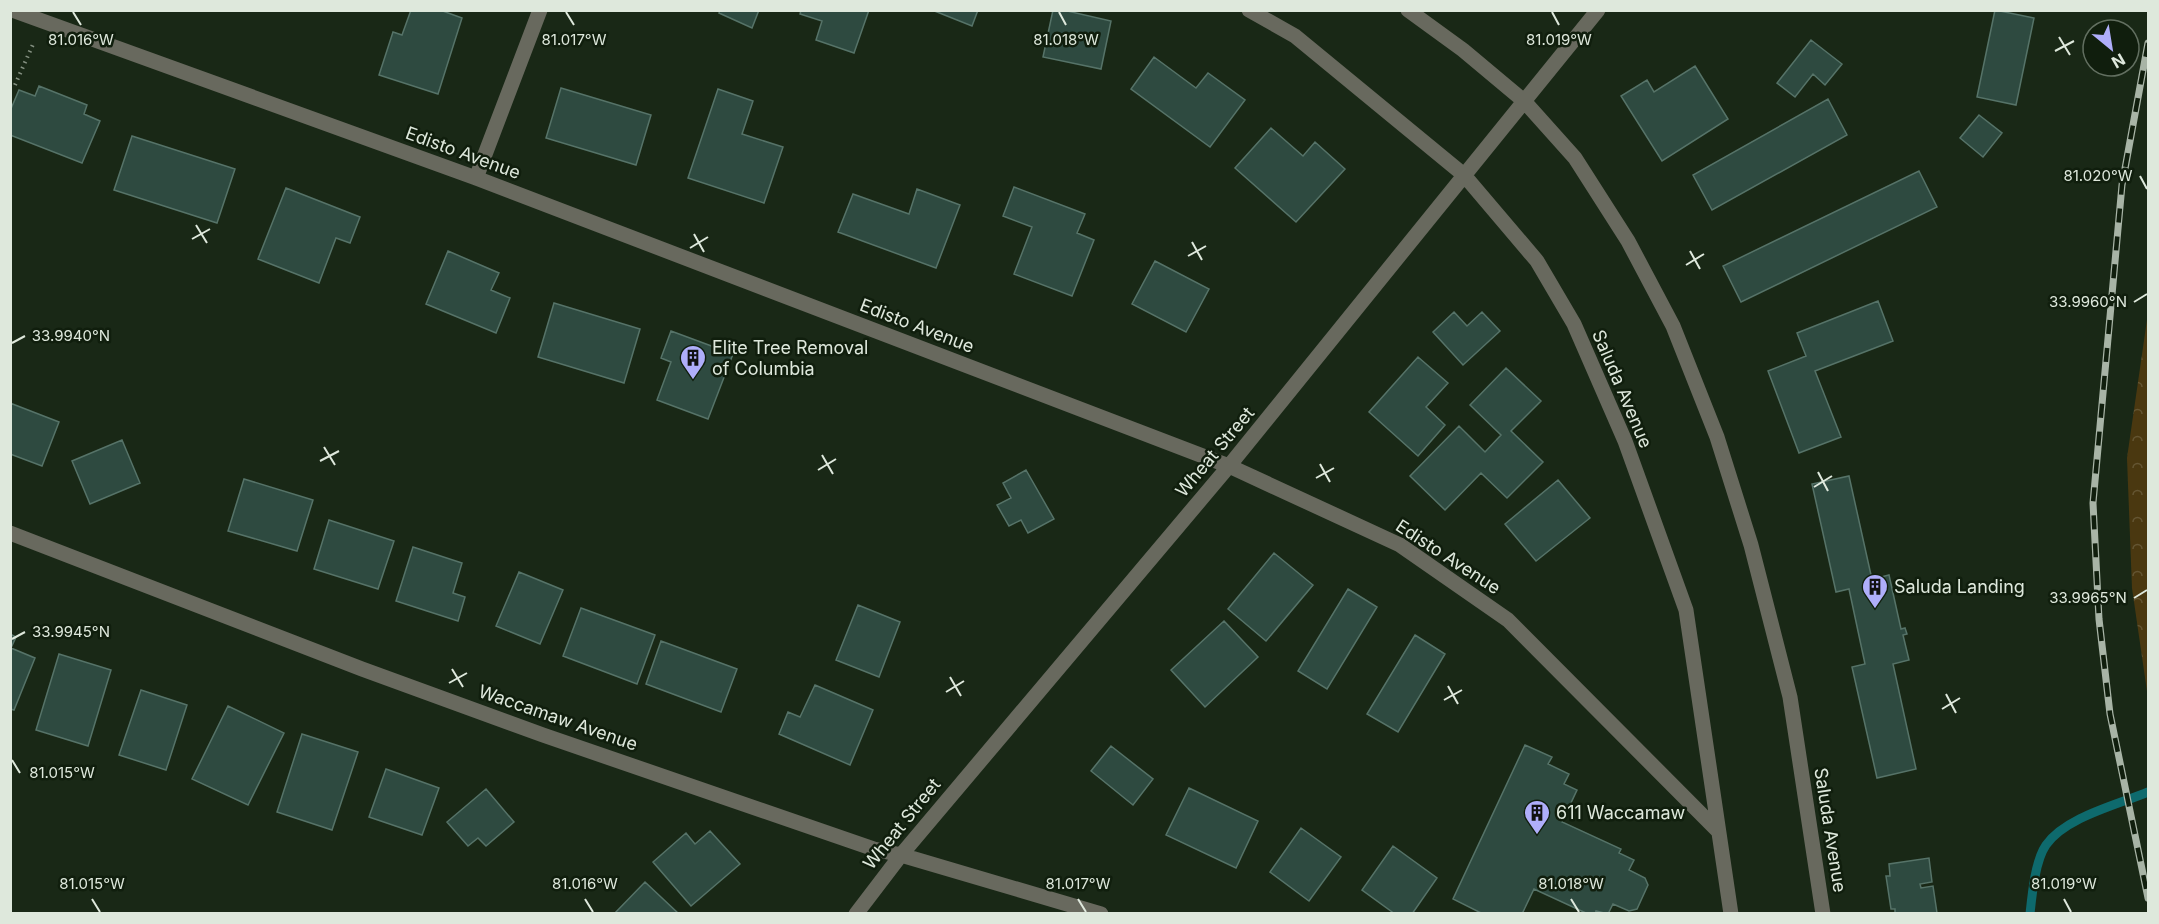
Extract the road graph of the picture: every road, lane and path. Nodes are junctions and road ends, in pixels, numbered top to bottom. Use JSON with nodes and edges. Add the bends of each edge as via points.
{"nodes":[{"id":1,"x":12,"y":10,"type":"edge"},
{"id":2,"x":540,"y":10,"type":"edge"},
{"id":3,"x":1249,"y":10,"type":"edge"},
{"id":4,"x":1408,"y":10,"type":"edge"},
{"id":5,"x":1599,"y":10,"type":"edge"},
{"id":6,"x":34,"y":42,"type":"dead end"},
{"id":7,"x":15,"y":85,"type":"dead end"},
{"id":8,"x":1524,"y":101,"type":"junction"},
{"id":9,"x":1464,"y":175,"type":"junction"},
{"id":10,"x":476,"y":178,"type":"junction"},
{"id":11,"x":1229,"y":466,"type":"junction"},
{"id":12,"x":10,"y":533,"type":"edge"},
{"id":13,"x":1718,"y":831,"type":"junction"},
{"id":14,"x":901,"y":855,"type":"junction"},
{"id":15,"x":857,"y":913,"type":"edge"},
{"id":16,"x":1101,"y":914,"type":"edge"},
{"id":17,"x":1731,"y":914,"type":"edge"},
{"id":18,"x":1823,"y":914,"type":"edge"}],
"edges":[{"from":1,"to":10,"type":"street","name":"Edisto Avenue"},
{"from":2,"to":10,"type":"street"},
{"from":3,"to":9,"type":"street","name":"Saluda Avenue","via":[[1295,36]]},
{"from":4,"to":8,"type":"street","name":"Saluda Avenue"},
{"from":5,"to":8,"type":"street","name":"Wheat Street"},
{"from":6,"to":7,"type":"path"},
{"from":8,"to":9,"type":"street","name":"Wheat Street"},
{"from":8,"to":18,"type":"street","name":"Saluda Avenue","via":[[1575,158],[1628,241],[1673,326],[1717,437],[1751,545],[1790,697]]},
{"from":9,"to":11,"type":"street","name":"Wheat Street"},
{"from":9,"to":13,"type":"street","name":"Saluda Avenue","via":[[1537,261],[1574,324],[1624,441],[1686,610]]},
{"from":10,"to":11,"type":"street","name":"Edisto Avenue"},
{"from":11,"to":13,"type":"street","name":"Edisto Avenue","via":[[1400,545],[1508,620]]},
{"from":11,"to":14,"type":"street","name":"Wheat Street"},
{"from":12,"to":14,"type":"street","name":"Waccamaw Avenue","via":[[405,685],[862,845]]},
{"from":13,"to":17,"type":"street","name":"Saluda Avenue"},
{"from":14,"to":15,"type":"street","name":"Wheat Street"},
{"from":14,"to":16,"type":"street","name":"Waccamaw Avenue"}]}
